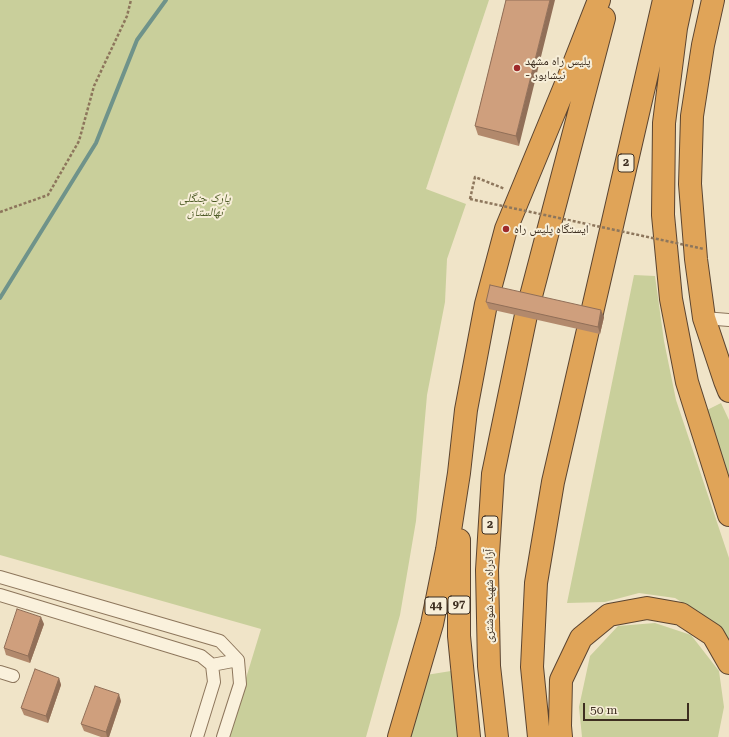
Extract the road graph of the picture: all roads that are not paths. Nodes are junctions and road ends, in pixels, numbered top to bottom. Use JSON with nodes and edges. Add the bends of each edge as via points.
{"nodes":[{"id":1,"x":599,"y":0,"type":"edge"},
{"id":2,"x":609,"y":0,"type":"edge"},
{"id":3,"x":664,"y":0,"type":"edge"},
{"id":4,"x":682,"y":0,"type":"edge"},
{"id":5,"x":713,"y":0,"type":"edge"},
{"id":6,"x":704,"y":318,"type":"junction"},
{"id":7,"x":729,"y":320,"type":"edge"},
{"id":8,"x":729,"y":391,"type":"edge"},
{"id":9,"x":459,"y":473,"type":"junction"},
{"id":10,"x":729,"y":515,"type":"edge"},
{"id":11,"x":0,"y":577,"type":"edge"},
{"id":12,"x":0,"y":596,"type":"edge"},
{"id":13,"x":238,"y":660,"type":"junction"},
{"id":14,"x":729,"y":663,"type":"edge"},
{"id":15,"x":212,"y":665,"type":"junction"},
{"id":16,"x":0,"y":672,"type":"edge"},
{"id":17,"x":13,"y":676,"type":"dead end"},
{"id":18,"x":197,"y":737,"type":"edge"},
{"id":19,"x":223,"y":737,"type":"edge"},
{"id":20,"x":399,"y":737,"type":"edge"},
{"id":21,"x":469,"y":737,"type":"edge"},
{"id":22,"x":497,"y":737,"type":"edge"},
{"id":23,"x":538,"y":737,"type":"edge"},
{"id":24,"x":562,"y":737,"type":"edge"}],
"edges":[{"from":1,"to":9,"type":"highway","number":"44","via":[[506,229],[486,304],[466,410]]},
{"from":2,"to":22,"type":"highway","name":"آزادراه شهید شوشتری","number":"2","via":[[526,315],[493,474],[487,570],[489,666]]},
{"from":3,"to":23,"type":"highway","number":"2","via":[[553,482],[536,583],[532,667]]},
{"from":4,"to":10,"type":"highway","via":[[664,123],[663,215],[671,299],[687,382]]},
{"from":5,"to":6,"type":"highway","via":[[692,116],[690,184]]},
{"from":6,"to":7,"type":"street"},
{"from":6,"to":8,"type":"highway"},
{"from":9,"to":20,"type":"highway","number":"44","via":[[432,624]]},
{"from":9,"to":21,"type":"highway","number":"97","via":[[459,636]]},
{"from":11,"to":13,"type":"street","via":[[220,641]]},
{"from":12,"to":15,"type":"street","via":[[201,656]]},
{"from":13,"to":15,"type":"street"},
{"from":13,"to":19,"type":"street","via":[[240,684]]},
{"from":14,"to":24,"type":"highway","via":[[713,635],[681,614],[647,608],[609,615],[581,638],[561,680]]},
{"from":15,"to":18,"type":"street","via":[[214,682]]},
{"from":16,"to":17,"type":"street"}]}
